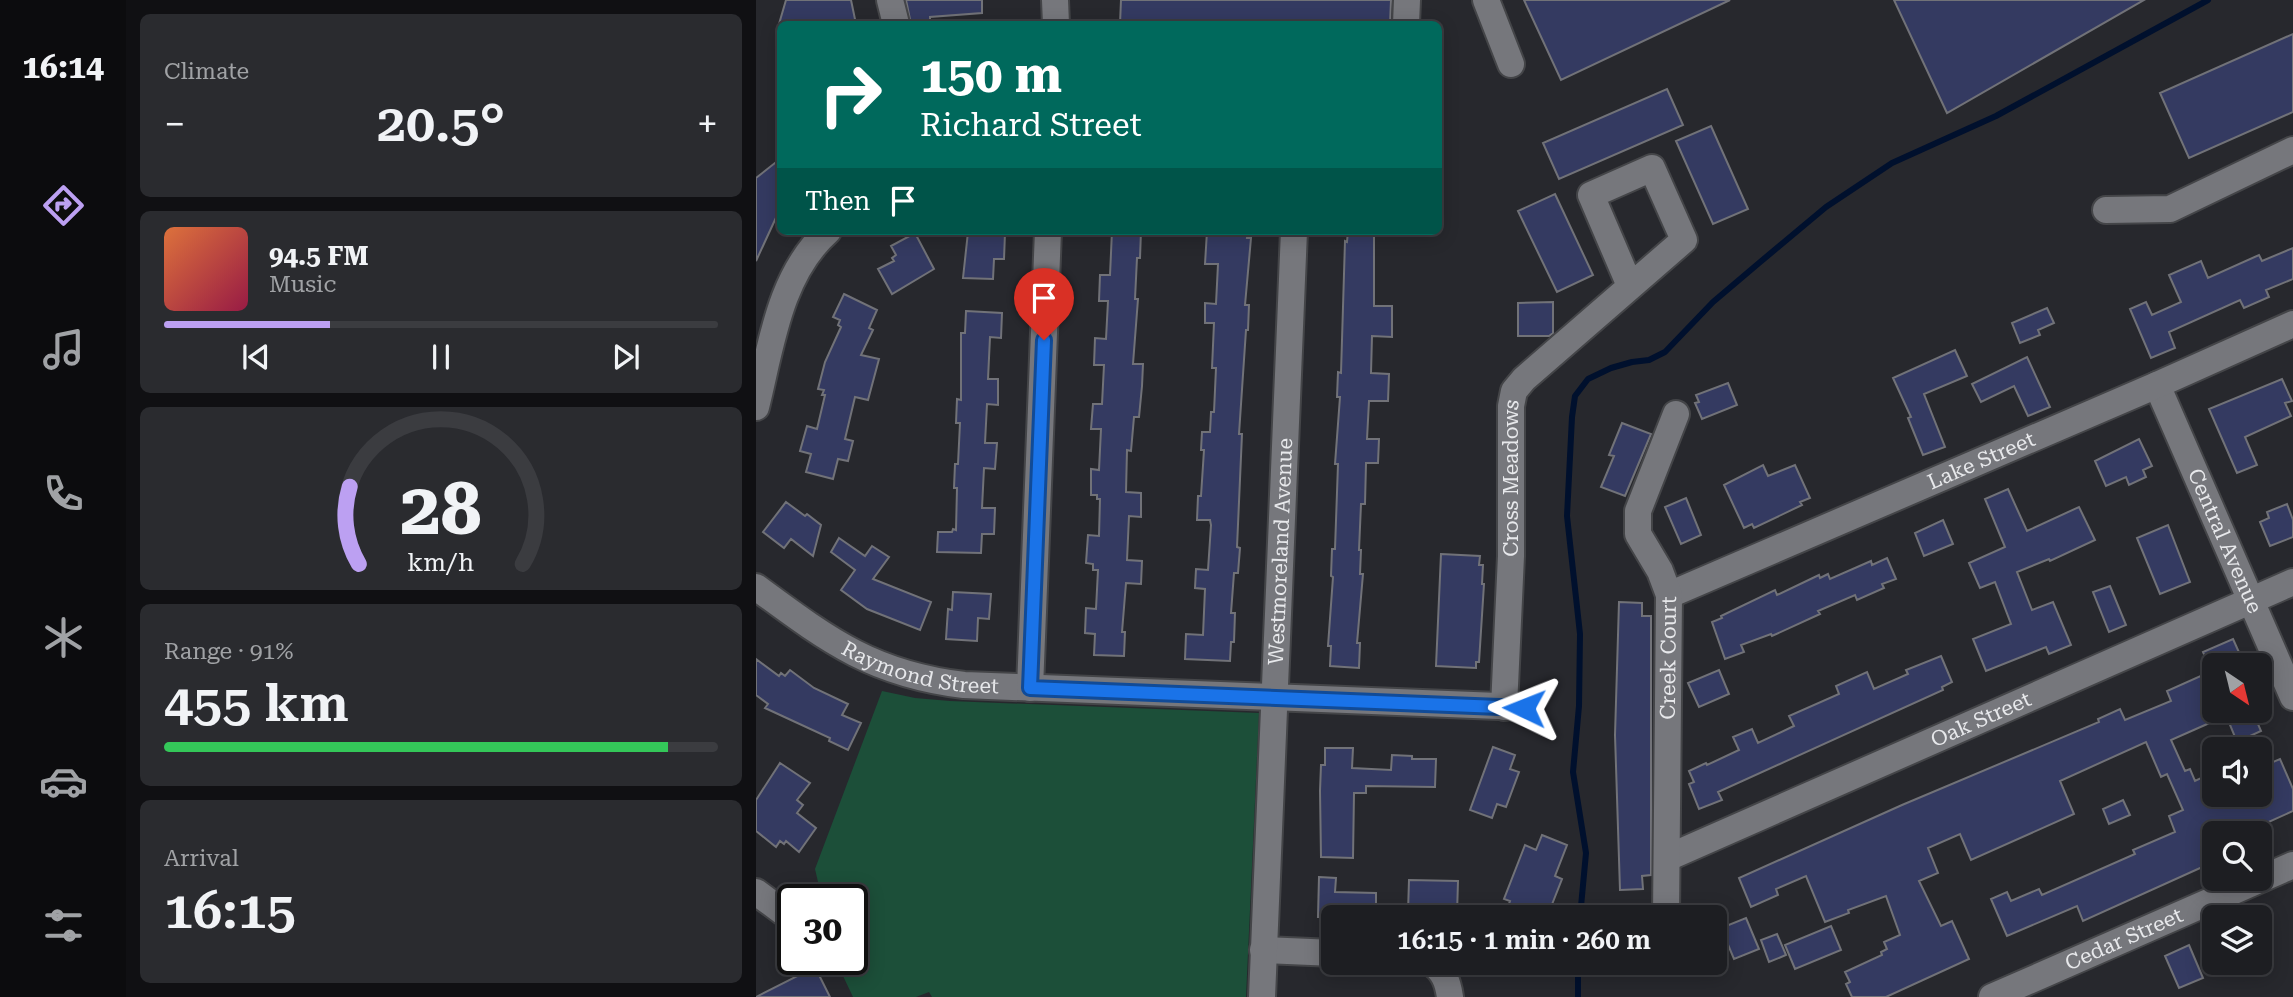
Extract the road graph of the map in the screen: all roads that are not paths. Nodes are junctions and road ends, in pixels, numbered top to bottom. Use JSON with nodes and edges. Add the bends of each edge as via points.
{"nodes":[{"id":1,"x":890,"y":0,"type":"edge"},
{"id":2,"x":1055,"y":0,"type":"edge"},
{"id":3,"x":1407,"y":0,"type":"edge"},
{"id":4,"x":1486,"y":0,"type":"edge"},
{"id":5,"x":895,"y":21,"type":"edge"},
{"id":6,"x":1056,"y":21,"type":"edge"},
{"id":7,"x":1406,"y":21,"type":"edge"},
{"id":8,"x":1511,"y":64,"type":"dead end"},
{"id":9,"x":2293,"y":150,"type":"edge"},
{"id":10,"x":2106,"y":210,"type":"dead end"},
{"id":11,"x":824,"y":235,"type":"edge"},
{"id":12,"x":1048,"y":235,"type":"edge"},
{"id":13,"x":1294,"y":235,"type":"edge"},
{"id":14,"x":1630,"y":286,"type":"junction"},
{"id":15,"x":2293,"y":324,"type":"edge"},
{"id":16,"x":2157,"y":385,"type":"junction"},
{"id":17,"x":756,"y":407,"type":"edge"},
{"id":18,"x":1676,"y":414,"type":"dead end"},
{"id":19,"x":2293,"y":582,"type":"edge"},
{"id":20,"x":756,"y":587,"type":"edge"},
{"id":21,"x":1669,"y":595,"type":"junction"},
{"id":22,"x":2250,"y":600,"type":"junction"},
{"id":23,"x":1030,"y":688,"type":"junction"},
{"id":24,"x":2293,"y":697,"type":"edge"},
{"id":25,"x":1275,"y":698,"type":"junction"},
{"id":26,"x":1514,"y":707,"type":"joint"},
{"id":27,"x":1667,"y":858,"type":"junction"},
{"id":28,"x":2293,"y":865,"type":"edge"},
{"id":29,"x":756,"y":891,"type":"edge"},
{"id":30,"x":1666,"y":905,"type":"edge"},
{"id":31,"x":777,"y":907,"type":"edge"},
{"id":32,"x":1264,"y":950,"type":"junction"},
{"id":33,"x":1321,"y":952,"type":"edge"},
{"id":34,"x":1443,"y":975,"type":"edge"},
{"id":35,"x":1262,"y":997,"type":"edge"},
{"id":36,"x":1450,"y":997,"type":"edge"},
{"id":37,"x":1992,"y":997,"type":"edge"}],
"edges":[{"from":1,"to":5,"type":"street"},
{"from":2,"to":6,"type":"street"},
{"from":3,"to":7,"type":"street"},
{"from":4,"to":8,"type":"street"},
{"from":9,"to":10,"type":"street","via":[[2170,209]]},
{"from":11,"to":17,"type":"street","via":[[791,279]]},
{"from":12,"to":23,"type":"street"},
{"from":13,"to":25,"type":"street","name":"Westmoreland Avenue"},
{"from":14,"to":14,"type":"street","name":"Cross Meadows","via":[[1684,240],[1653,168],[1591,195]]},
{"from":14,"to":26,"type":"street","name":"Cross Meadows","via":[[1514,391]]},
{"from":15,"to":16,"type":"street","name":"Lake Street"},
{"from":16,"to":21,"type":"street","name":"Lake Street"},
{"from":16,"to":22,"type":"street","name":"Central Avenue"},
{"from":18,"to":21,"type":"street","name":"Creek Court","via":[[1637,511],[1638,534]]},
{"from":19,"to":22,"type":"street","name":"Oak Street"},
{"from":20,"to":23,"type":"street","name":"Raymond Street","via":[[826,637],[881,667],[936,682]]},
{"from":21,"to":27,"type":"street","name":"Creek Court"},
{"from":22,"to":24,"type":"street","name":"Central Avenue"},
{"from":22,"to":27,"type":"street","name":"Oak Street"},
{"from":23,"to":25,"type":"street","name":"Raymond Street"},
{"from":25,"to":26,"type":"street","name":"Raymond Street"},
{"from":25,"to":32,"type":"street","name":"Westmoreland Avenue"},
{"from":27,"to":30,"type":"street","name":"Creek Court"},
{"from":28,"to":37,"type":"street","name":"Cedar Street"},
{"from":29,"to":31,"type":"street"},
{"from":32,"to":33,"type":"street"},
{"from":32,"to":35,"type":"street","name":"Westmoreland Avenue"},
{"from":34,"to":36,"type":"street"}]}
